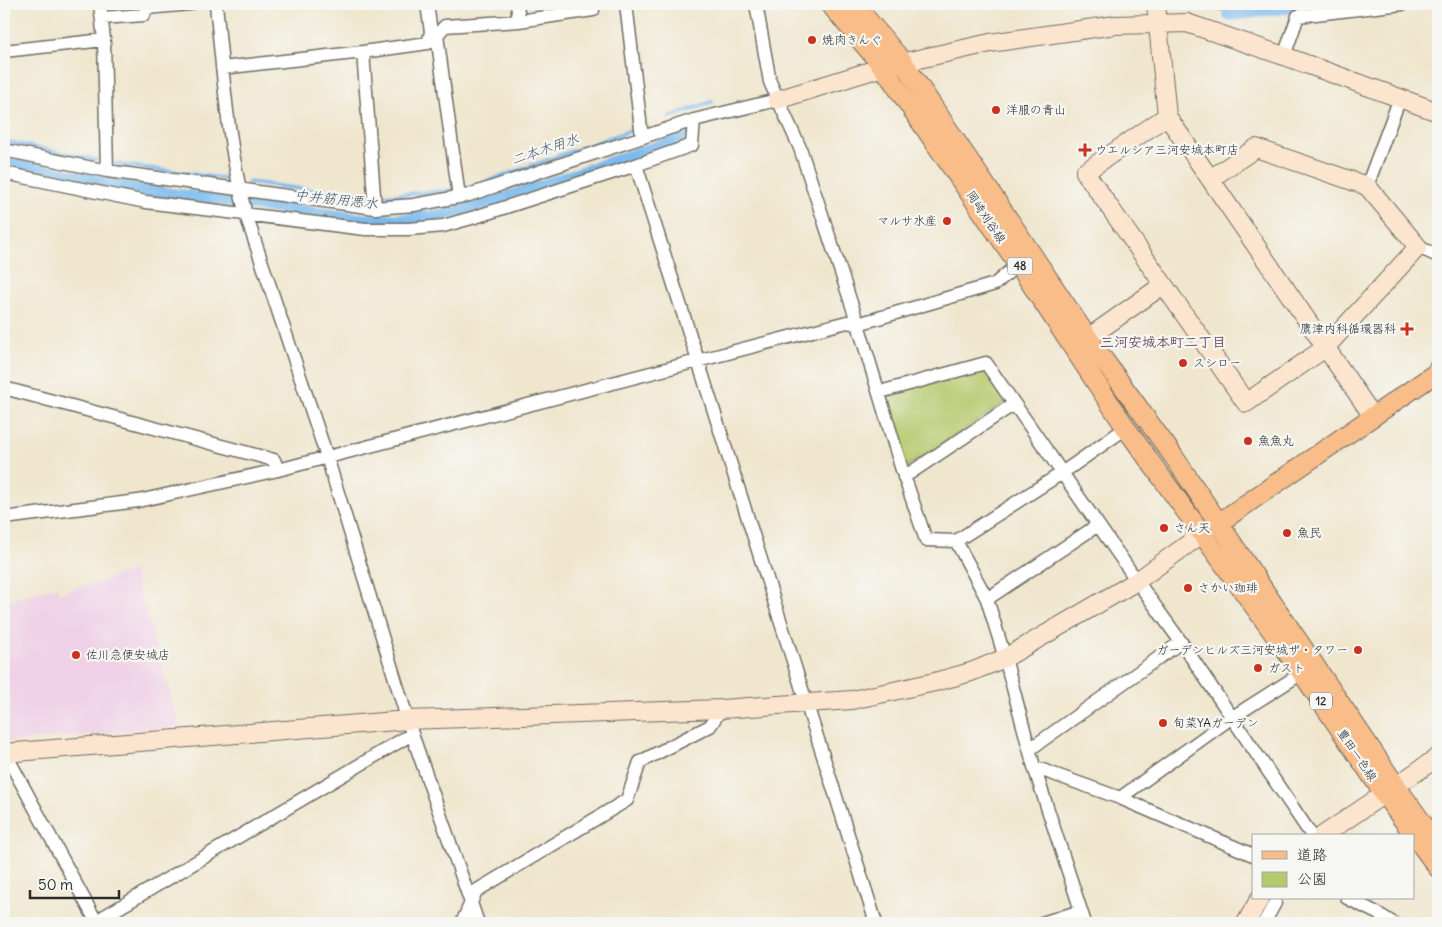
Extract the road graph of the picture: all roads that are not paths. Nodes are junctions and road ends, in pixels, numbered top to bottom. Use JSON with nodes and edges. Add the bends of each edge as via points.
{"nodes":[{"id":1,"x":100,"y":4,"type":"edge"},
{"id":2,"x":190,"y":4,"type":"edge"},
{"id":3,"x":216,"y":4,"type":"edge"},
{"id":4,"x":427,"y":4,"type":"edge"},
{"id":5,"x":517,"y":4,"type":"edge"},
{"id":6,"x":593,"y":4,"type":"edge"},
{"id":7,"x":626,"y":4,"type":"edge"},
{"id":8,"x":756,"y":4,"type":"edge"},
{"id":9,"x":830,"y":4,"type":"edge"},
{"id":10,"x":854,"y":4,"type":"edge"},
{"id":11,"x":1156,"y":4,"type":"edge"},
{"id":12,"x":1402,"y":4,"type":"edge"},
{"id":13,"x":102,"y":18,"type":"junction"},
{"id":14,"x":520,"y":21,"type":"junction"},
{"id":15,"x":1157,"y":23,"type":"junction"},
{"id":16,"x":434,"y":34,"type":"junction"},
{"id":17,"x":104,"y":40,"type":"junction"},
{"id":18,"x":4,"y":51,"type":"edge"},
{"id":19,"x":363,"y":52,"type":"junction"},
{"id":20,"x":1284,"y":56,"type":"junction"},
{"id":21,"x":903,"y":62,"type":"junction"},
{"id":22,"x":883,"y":67,"type":"junction"},
{"id":23,"x":222,"y":68,"type":"junction"},
{"id":24,"x":1400,"y":98,"type":"junction"},
{"id":25,"x":777,"y":100,"type":"junction"},
{"id":26,"x":1438,"y":112,"type":"edge"},
{"id":27,"x":1167,"y":116,"type":"junction"},
{"id":28,"x":694,"y":120,"type":"junction"},
{"id":29,"x":642,"y":138,"type":"junction"},
{"id":30,"x":4,"y":150,"type":"edge"},
{"id":31,"x":636,"y":165,"type":"junction"},
{"id":32,"x":107,"y":171,"type":"junction"},
{"id":33,"x":4,"y":172,"type":"edge"},
{"id":34,"x":1210,"y":179,"type":"junction"},
{"id":35,"x":1367,"y":186,"type":"junction"},
{"id":36,"x":239,"y":190,"type":"junction"},
{"id":37,"x":464,"y":196,"type":"junction"},
{"id":38,"x":375,"y":208,"type":"junction"},
{"id":39,"x":246,"y":215,"type":"junction"},
{"id":40,"x":475,"y":217,"type":"junction"},
{"id":41,"x":1418,"y":247,"type":"junction"},
{"id":42,"x":1438,"y":256,"type":"edge"},
{"id":43,"x":1018,"y":264,"type":"junction"},
{"id":44,"x":1164,"y":285,"type":"junction"},
{"id":45,"x":858,"y":324,"type":"junction"},
{"id":46,"x":1088,"y":338,"type":"junction"},
{"id":47,"x":1325,"y":348,"type":"junction"},
{"id":48,"x":698,"y":360,"type":"junction"},
{"id":49,"x":1437,"y":372,"type":"edge"},
{"id":50,"x":4,"y":388,"type":"edge"},
{"id":51,"x":880,"y":392,"type":"junction"},
{"id":52,"x":1014,"y":404,"type":"junction"},
{"id":53,"x":1372,"y":415,"type":"junction"},
{"id":54,"x":1126,"y":428,"type":"junction"},
{"id":55,"x":327,"y":457,"type":"junction"},
{"id":56,"x":278,"y":470,"type":"junction"},
{"id":57,"x":1062,"y":473,"type":"junction"},
{"id":58,"x":904,"y":476,"type":"junction"},
{"id":59,"x":4,"y":518,"type":"edge"},
{"id":60,"x":1219,"y":524,"type":"junction"},
{"id":61,"x":1098,"y":525,"type":"junction"},
{"id":62,"x":1202,"y":534,"type":"junction"},
{"id":63,"x":956,"y":541,"type":"junction"},
{"id":64,"x":1137,"y":581,"type":"junction"},
{"id":65,"x":987,"y":599,"type":"junction"},
{"id":66,"x":1181,"y":642,"type":"junction"},
{"id":67,"x":1005,"y":658,"type":"junction"},
{"id":68,"x":1302,"y":674,"type":"junction"},
{"id":69,"x":806,"y":704,"type":"junction"},
{"id":70,"x":721,"y":709,"type":"junction"},
{"id":71,"x":1231,"y":718,"type":"junction"},
{"id":72,"x":410,"y":727,"type":"junction"},
{"id":73,"x":1030,"y":749,"type":"junction"},
{"id":74,"x":4,"y":752,"type":"edge"},
{"id":75,"x":1438,"y":757,"type":"edge"},
{"id":76,"x":1034,"y":767,"type":"junction"},
{"id":77,"x":1390,"y":790,"type":"junction"},
{"id":78,"x":1120,"y":798,"type":"junction"},
{"id":79,"x":1311,"y":834,"type":"edge"},
{"id":80,"x":1325,"y":834,"type":"edge"},
{"id":81,"x":1438,"y":845,"type":"edge"},
{"id":82,"x":1252,"y":855,"type":"edge"},
{"id":83,"x":1438,"y":868,"type":"edge"},
{"id":84,"x":1350,"y":900,"type":"edge"},
{"id":85,"x":1267,"y":901,"type":"edge"},
{"id":86,"x":472,"y":903,"type":"junction"},
{"id":87,"x":1083,"y":917,"type":"edge"},
{"id":88,"x":95,"y":923,"type":"edge"},
{"id":89,"x":462,"y":923,"type":"edge"},
{"id":90,"x":478,"y":923,"type":"edge"},
{"id":91,"x":876,"y":923,"type":"edge"},
{"id":92,"x":1042,"y":923,"type":"edge"},
{"id":93,"x":1246,"y":923,"type":"edge"},
{"id":94,"x":1264,"y":923,"type":"edge"},
{"id":95,"x":1393,"y":923,"type":"edge"}],
"edges":[{"from":1,"to":13,"type":"street"},
{"from":2,"to":13,"type":"street","via":[[146,8],[144,15]]},
{"from":3,"to":23,"type":"street"},
{"from":4,"to":16,"type":"street"},
{"from":5,"to":14,"type":"street"},
{"from":6,"to":14,"type":"street","via":[[593,10]]},
{"from":7,"to":29,"type":"street"},
{"from":8,"to":25,"type":"street","via":[[770,82]]},
{"from":9,"to":22,"type":"main road","name":"岡崎刈谷線","number":"48"},
{"from":10,"to":21,"type":"main road","name":"岡崎刈谷線","number":"48"},
{"from":11,"to":15,"type":"street"},
{"from":12,"to":20,"type":"street","via":[[1298,16]]},
{"from":13,"to":17,"type":"street"},
{"from":14,"to":16,"type":"street","via":[[445,26]]},
{"from":15,"to":20,"type":"street","via":[[1186,23]]},
{"from":15,"to":21,"type":"street","via":[[1114,25],[990,43]]},
{"from":15,"to":27,"type":"street"},
{"from":16,"to":19,"type":"street","via":[[428,43]]},
{"from":16,"to":37,"type":"street"},
{"from":17,"to":18,"type":"street"},
{"from":17,"to":32,"type":"street"},
{"from":19,"to":23,"type":"street"},
{"from":19,"to":38,"type":"street"},
{"from":20,"to":24,"type":"street"},
{"from":21,"to":22,"type":"street"},
{"from":21,"to":46,"type":"main road","name":"岡崎刈谷線","number":"48"},
{"from":22,"to":25,"type":"street"},
{"from":22,"to":43,"type":"main road","name":"岡崎刈谷線","number":"48"},
{"from":23,"to":36,"type":"street"},
{"from":24,"to":26,"type":"street"},
{"from":24,"to":35,"type":"street"},
{"from":25,"to":28,"type":"street"},
{"from":25,"to":45,"type":"street","via":[[800,148]]},
{"from":27,"to":34,"type":"street"},
{"from":27,"to":44,"type":"street","via":[[1085,172]]},
{"from":28,"to":29,"type":"street"},
{"from":28,"to":31,"type":"street","via":[[692,145]]},
{"from":29,"to":37,"type":"street"},
{"from":30,"to":32,"type":"street"},
{"from":31,"to":40,"type":"street"},
{"from":31,"to":48,"type":"street"},
{"from":32,"to":36,"type":"street"},
{"from":33,"to":39,"type":"street","via":[[146,202]]},
{"from":34,"to":35,"type":"street","via":[[1256,148]]},
{"from":34,"to":47,"type":"street"},
{"from":35,"to":41,"type":"street"},
{"from":36,"to":38,"type":"street"},
{"from":36,"to":39,"type":"street"},
{"from":37,"to":38,"type":"street"},
{"from":37,"to":40,"type":"street"},
{"from":39,"to":40,"type":"street","via":[[364,229],[442,226]]},
{"from":39,"to":55,"type":"street"},
{"from":41,"to":42,"type":"street"},
{"from":41,"to":47,"type":"street"},
{"from":43,"to":45,"type":"street","via":[[995,284]]},
{"from":43,"to":54,"type":"main road","name":"岡崎刈谷線","number":"48"},
{"from":44,"to":46,"type":"street"},
{"from":44,"to":47,"type":"street","via":[[1246,403]]},
{"from":45,"to":48,"type":"street","via":[[847,322]]},
{"from":45,"to":51,"type":"street"},
{"from":46,"to":60,"type":"main road","name":"岡崎刈谷線","number":"48"},
{"from":47,"to":53,"type":"street"},
{"from":48,"to":55,"type":"street"},
{"from":48,"to":69,"type":"street"},
{"from":49,"to":53,"type":"main road"},
{"from":50,"to":56,"type":"street","via":[[274,460]]},
{"from":51,"to":52,"type":"street","via":[[986,362]]},
{"from":51,"to":58,"type":"street"},
{"from":52,"to":57,"type":"street"},
{"from":52,"to":58,"type":"street"},
{"from":53,"to":60,"type":"main road"},
{"from":54,"to":57,"type":"street"},
{"from":54,"to":62,"type":"main road","name":"岡崎刈谷線","number":"48"},
{"from":55,"to":56,"type":"street"},
{"from":55,"to":72,"type":"street"},
{"from":56,"to":59,"type":"street","via":[[138,501]]},
{"from":57,"to":61,"type":"street"},
{"from":57,"to":63,"type":"street"},
{"from":58,"to":63,"type":"street","via":[[926,540]]},
{"from":60,"to":62,"type":"main road"},
{"from":60,"to":77,"type":"main road","name":"豊田一色線","number":"12"},
{"from":61,"to":64,"type":"street"},
{"from":61,"to":65,"type":"street"},
{"from":62,"to":64,"type":"street"},
{"from":62,"to":68,"type":"main road","name":"豊田一色線","number":"12"},
{"from":63,"to":65,"type":"street"},
{"from":64,"to":66,"type":"street"},
{"from":64,"to":67,"type":"street"},
{"from":65,"to":67,"type":"street"},
{"from":66,"to":71,"type":"street"},
{"from":66,"to":73,"type":"street"},
{"from":67,"to":69,"type":"street","via":[[935,682],[852,700]]},
{"from":67,"to":73,"type":"street"},
{"from":68,"to":71,"type":"street"},
{"from":68,"to":77,"type":"main road","name":"豊田一色線","number":"12"},
{"from":69,"to":70,"type":"street"},
{"from":69,"to":91,"type":"street"},
{"from":70,"to":72,"type":"street"},
{"from":70,"to":86,"type":"street","via":[[710,726],[640,762],[627,800],[476,891]]},
{"from":71,"to":78,"type":"street"},
{"from":71,"to":79,"type":"street"},
{"from":72,"to":74,"type":"street"},
{"from":72,"to":86,"type":"street"},
{"from":72,"to":88,"type":"street"},
{"from":73,"to":76,"type":"street"},
{"from":74,"to":88,"type":"street"},
{"from":75,"to":77,"type":"street"},
{"from":76,"to":78,"type":"street"},
{"from":76,"to":87,"type":"street"},
{"from":77,"to":80,"type":"street"},
{"from":77,"to":81,"type":"main road","name":"豊田一色線","number":"12"},
{"from":77,"to":83,"type":"main road","name":"豊田一色線","number":"12"},
{"from":78,"to":82,"type":"street"},
{"from":84,"to":95,"type":"street"},
{"from":85,"to":93,"type":"street"},
{"from":85,"to":94,"type":"street"},
{"from":86,"to":89,"type":"street"},
{"from":86,"to":90,"type":"street"},
{"from":87,"to":92,"type":"street"}]}
